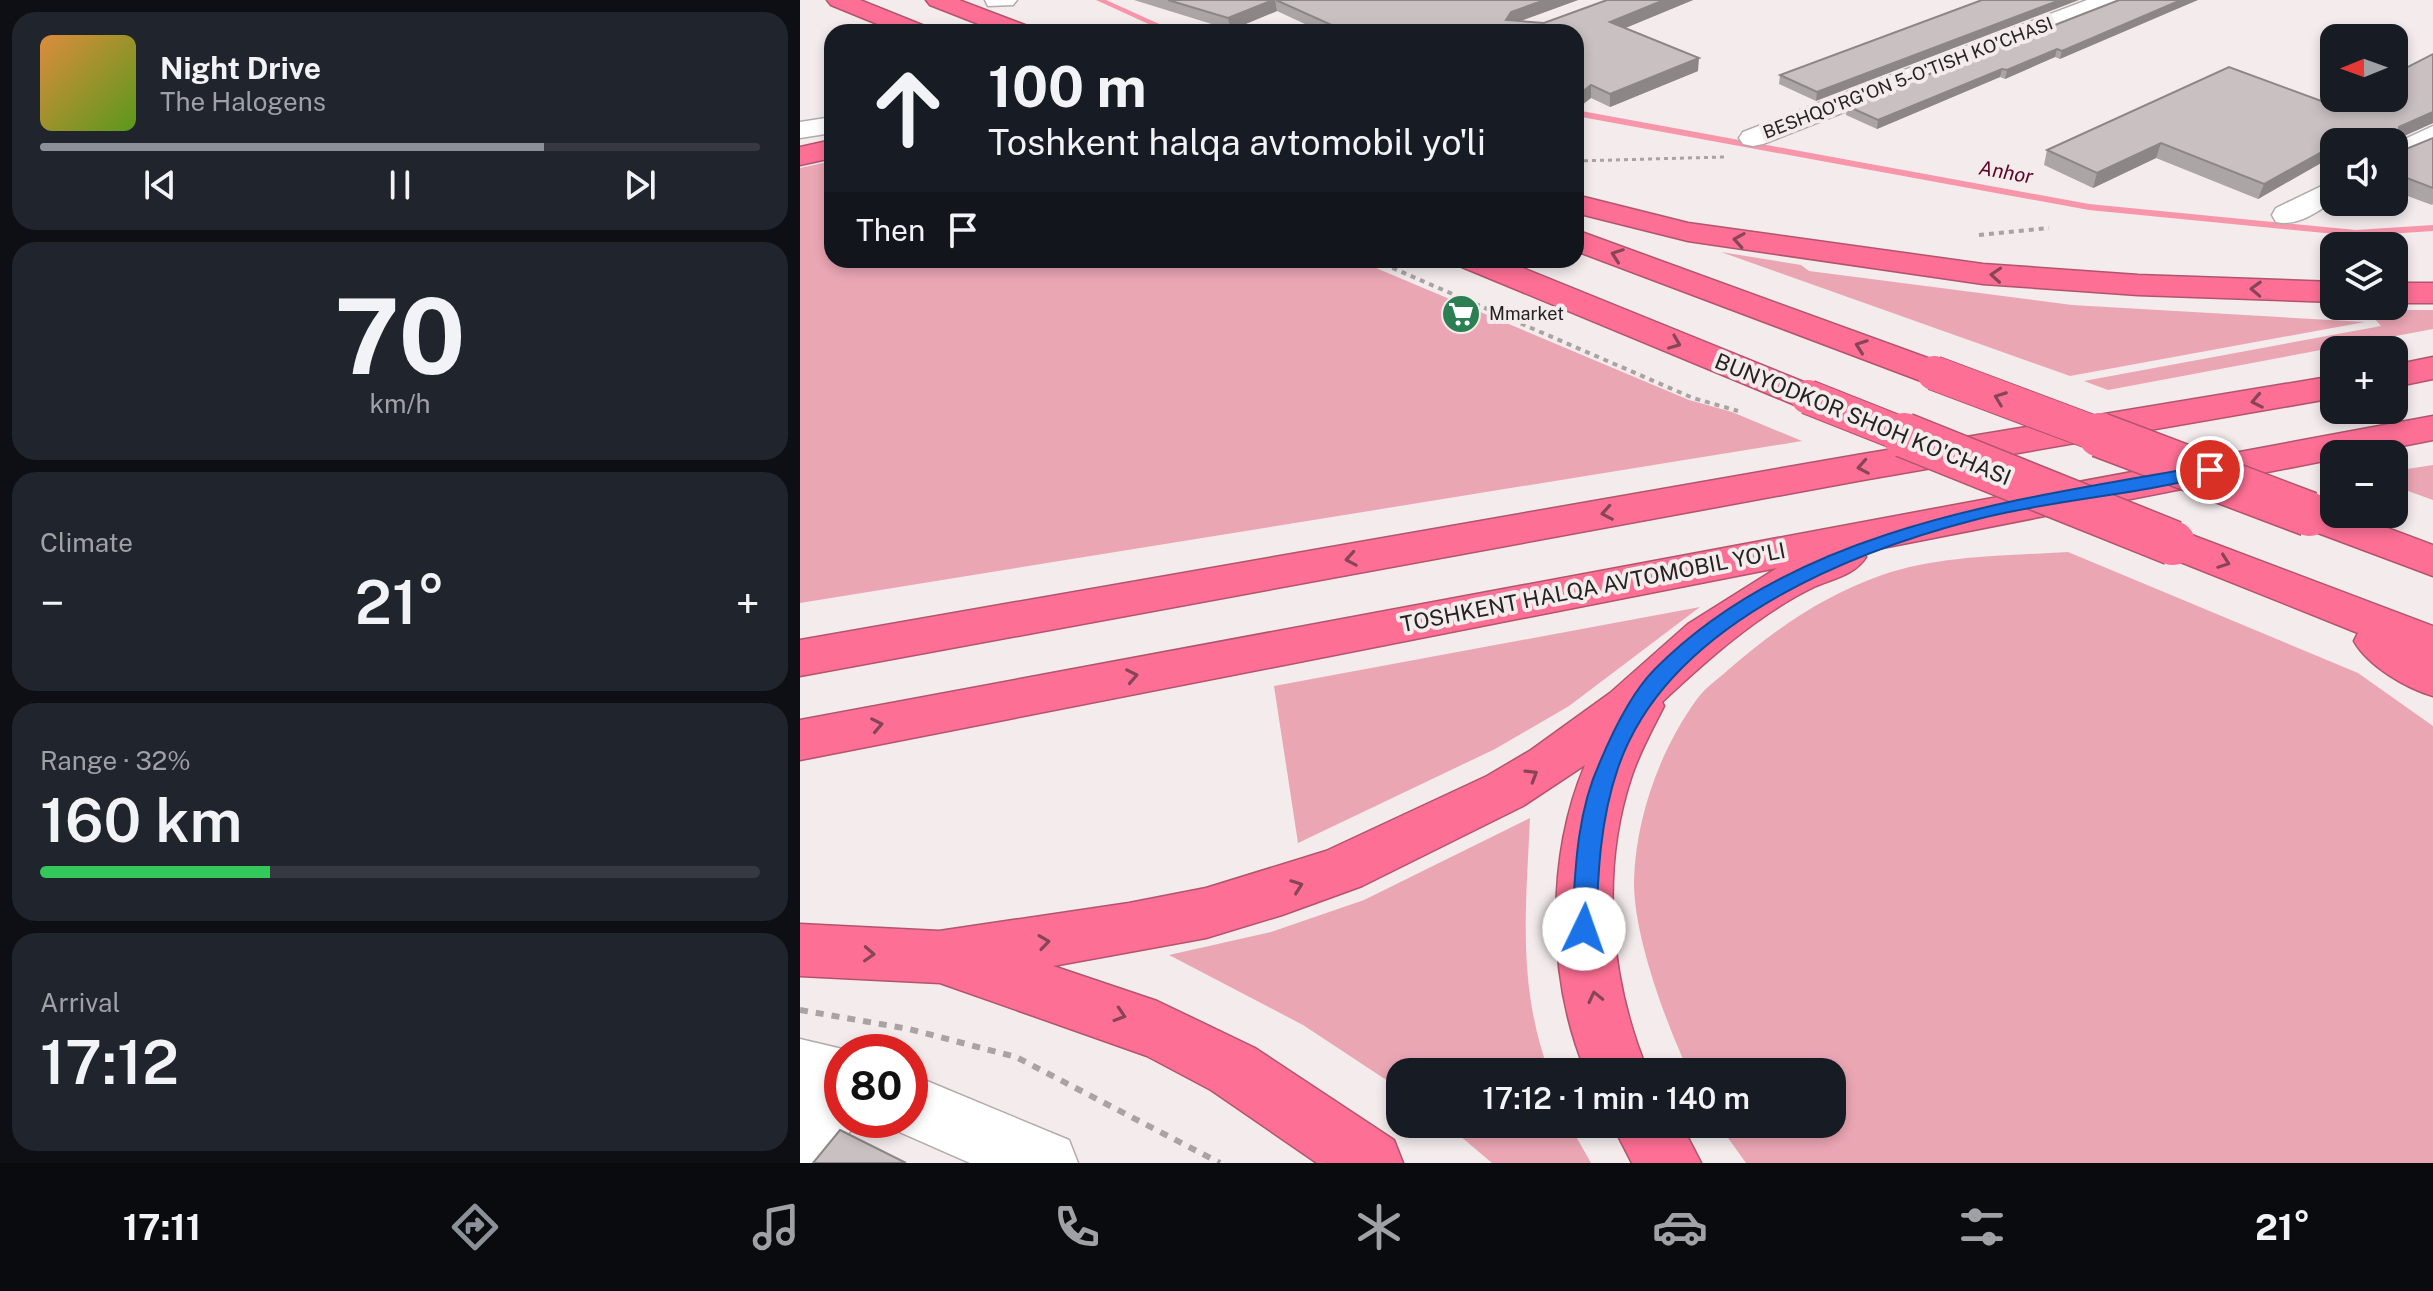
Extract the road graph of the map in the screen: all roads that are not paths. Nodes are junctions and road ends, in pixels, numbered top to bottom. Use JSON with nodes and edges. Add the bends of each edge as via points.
{"nodes":[{"id":1,"x":839,"y":0,"type":"edge"},
{"id":2,"x":938,"y":0,"type":"edge"},
{"id":3,"x":995,"y":0,"type":"edge"},
{"id":4,"x":1005,"y":0,"type":"edge"},
{"id":5,"x":2108,"y":0,"type":"edge"},
{"id":6,"x":898,"y":24,"type":"edge"},
{"id":7,"x":1000,"y":24,"type":"edge"},
{"id":8,"x":1027,"y":24,"type":"edge"},
{"id":9,"x":824,"y":126,"type":"edge"},
{"id":10,"x":800,"y":130,"type":"edge"},
{"id":11,"x":2433,"y":134,"type":"edge"},
{"id":12,"x":1753,"y":138,"type":"dead end"},
{"id":13,"x":2408,"y":148,"type":"edge"},
{"id":14,"x":824,"y":151,"type":"edge"},
{"id":15,"x":800,"y":156,"type":"edge"},
{"id":16,"x":2320,"y":197,"type":"edge"},
{"id":17,"x":1584,"y":206,"type":"edge"},
{"id":18,"x":2287,"y":215,"type":"dead end"},
{"id":19,"x":1584,"y":243,"type":"edge"},
{"id":20,"x":1494,"y":268,"type":"edge"},
{"id":21,"x":2320,"y":292,"type":"edge"},
{"id":22,"x":2408,"y":293,"type":"edge"},
{"id":23,"x":2433,"y":293,"type":"edge"},
{"id":24,"x":2433,"y":368,"type":"edge"},
{"id":25,"x":2408,"y":373,"type":"edge"},
{"id":26,"x":2320,"y":389,"type":"edge"},
{"id":27,"x":2433,"y":428,"type":"edge"},
{"id":28,"x":1975,"y":514,"type":"junction"},
{"id":29,"x":2433,"y":561,"type":"edge"},
{"id":30,"x":2275,"y":581,"type":"junction"},
{"id":31,"x":2433,"y":644,"type":"edge"},
{"id":32,"x":814,"y":653,"type":"edge"},
{"id":33,"x":1660,"y":676,"type":"junction"},
{"id":34,"x":2433,"y":678,"type":"edge"},
{"id":35,"x":800,"y":740,"type":"edge"},
{"id":36,"x":800,"y":950,"type":"edge"},
{"id":37,"x":939,"y":957,"type":"junction"},
{"id":38,"x":1613,"y":1058,"type":"edge"},
{"id":39,"x":800,"y":1069,"type":"edge"},
{"id":40,"x":824,"y":1075,"type":"edge"},
{"id":41,"x":824,"y":1082,"type":"edge"},
{"id":42,"x":800,"y":1087,"type":"edge"},
{"id":43,"x":928,"y":1113,"type":"edge"},
{"id":44,"x":824,"y":1115,"type":"edge"},
{"id":45,"x":1653,"y":1138,"type":"edge"},
{"id":46,"x":800,"y":1148,"type":"edge"},
{"id":47,"x":1046,"y":1163,"type":"edge"},
{"id":48,"x":1371,"y":1163,"type":"edge"},
{"id":49,"x":1669,"y":1163,"type":"edge"}],
"edges":[{"from":1,"to":6,"type":"highway"},
{"from":2,"to":7,"type":"highway"},
{"from":3,"to":4,"type":"street"},
{"from":3,"to":8,"type":"highway"},
{"from":5,"to":12,"type":"street","name":"BESHQO'RG'ON 5-O'TISH KO'CHASI"},
{"from":9,"to":10,"type":"street"},
{"from":11,"to":13,"type":"street"},
{"from":14,"to":15,"type":"highway"},
{"from":16,"to":18,"type":"street"},
{"from":21,"to":17,"type":"highway","one_way":true,"via":[[1983,274],[1688,232]]},
{"from":29,"to":19,"type":"highway","one_way":true,"bridge":true},
{"from":20,"to":30,"type":"highway","name":"BUNYODKOR SHOH KO'CHASI","one_way":true,"bridge":true},
{"from":22,"to":23,"type":"highway"},
{"from":24,"to":25,"type":"highway"},
{"from":26,"to":32,"type":"highway","one_way":true},
{"from":27,"to":28,"type":"highway","name":"TOSHKENT HALQA AVTOMOBIL YO'LI"},
{"from":28,"to":33,"type":"highway","via":[[1795,578],[1704,636]]},
{"from":35,"to":28,"type":"highway","name":"TOSHKENT HALQA AVTOMOBIL YO'LI","one_way":true},
{"from":30,"to":31,"type":"highway","name":"BUNYODKOR SHOH KO'CHASI"},
{"from":30,"to":34,"type":"highway"},
{"from":37,"to":33,"type":"highway","one_way":true,"via":[[1206,913],[1343,869],[1549,765]]},
{"from":38,"to":33,"type":"highway","one_way":true,"via":[[1593,995],[1584,929],[1587,865],[1594,812],[1609,764]]},
{"from":36,"to":37,"type":"highway","one_way":true},
{"from":37,"to":48,"type":"highway","one_way":true,"via":[[1168,1035],[1233,1069]]},
{"from":39,"to":40,"type":"street"},
{"from":41,"to":42,"type":"street"},
{"from":43,"to":47,"type":"street"},
{"from":44,"to":46,"type":"street"},
{"from":45,"to":49,"type":"highway"}]}
